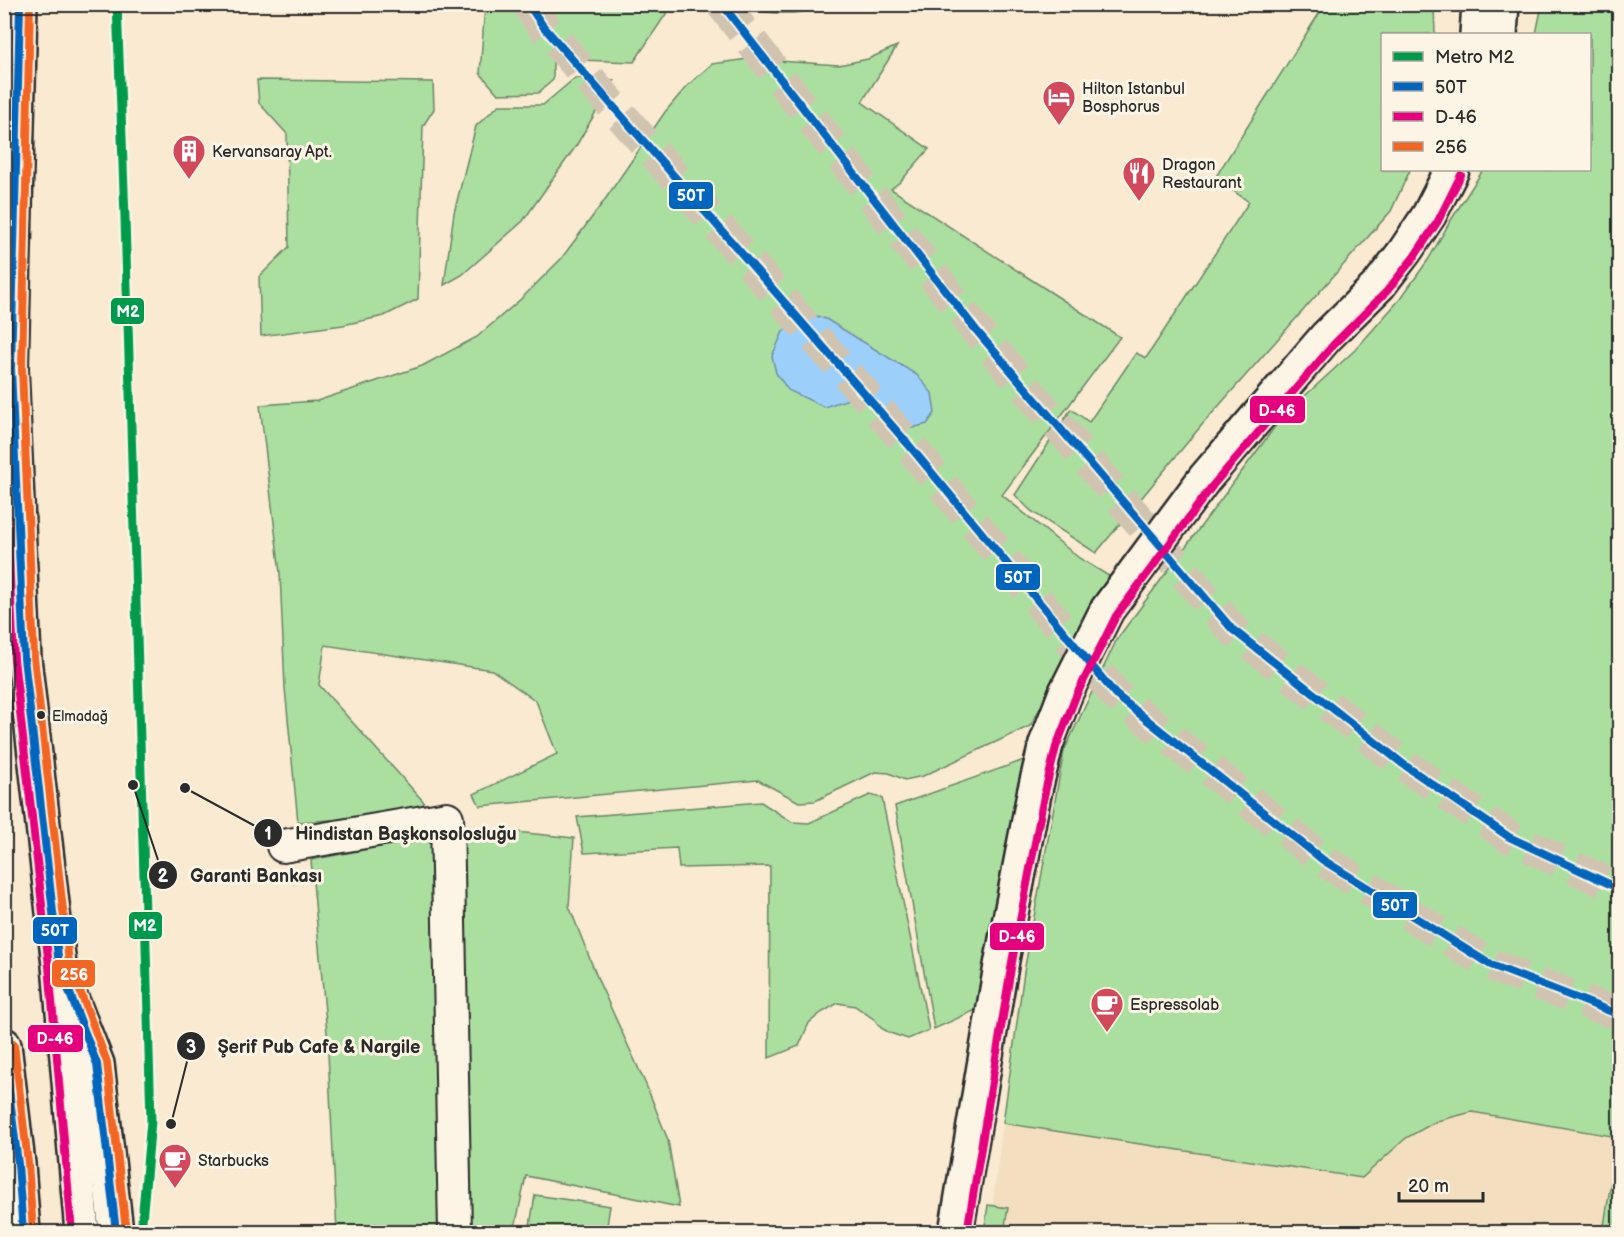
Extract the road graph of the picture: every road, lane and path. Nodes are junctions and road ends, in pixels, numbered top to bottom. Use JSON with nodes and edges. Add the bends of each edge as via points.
{"nodes":[{"id":1,"x":20,"y":4,"type":"edge"},
{"id":2,"x":1479,"y":4,"type":"edge"},
{"id":3,"x":1502,"y":4,"type":"edge"},
{"id":4,"x":1477,"y":33,"type":"edge"},
{"id":5,"x":1500,"y":33,"type":"edge"},
{"id":6,"x":1451,"y":171,"type":"edge"},
{"id":7,"x":283,"y":846,"type":"dead end"},
{"id":8,"x":59,"y":966,"type":"junction"},
{"id":9,"x":4,"y":1045,"type":"edge"},
{"id":10,"x":11,"y":1162,"type":"edge"},
{"id":11,"x":23,"y":1233,"type":"edge"},
{"id":12,"x":82,"y":1233,"type":"edge"},
{"id":13,"x":116,"y":1233,"type":"edge"},
{"id":14,"x":455,"y":1233,"type":"edge"},
{"id":15,"x":956,"y":1233,"type":"edge"}],
"edges":[{"from":1,"to":8,"type":"main road","via":[[11,369],[24,658]]},
{"from":2,"to":4,"type":"main road"},
{"from":3,"to":5,"type":"main road"},
{"from":6,"to":15,"type":"main road","via":[[1429,215],[1379,285],[1326,337],[1205,478],[1107,610],[1066,692],[1046,744],[1034,794]]},
{"from":7,"to":14,"type":"street","via":[[447,818]]},
{"from":8,"to":12,"type":"main road"},
{"from":8,"to":13,"type":"main road","via":[[97,1064]]},
{"from":9,"to":10,"type":"main road"},
{"from":10,"to":11,"type":"main road"}]}
